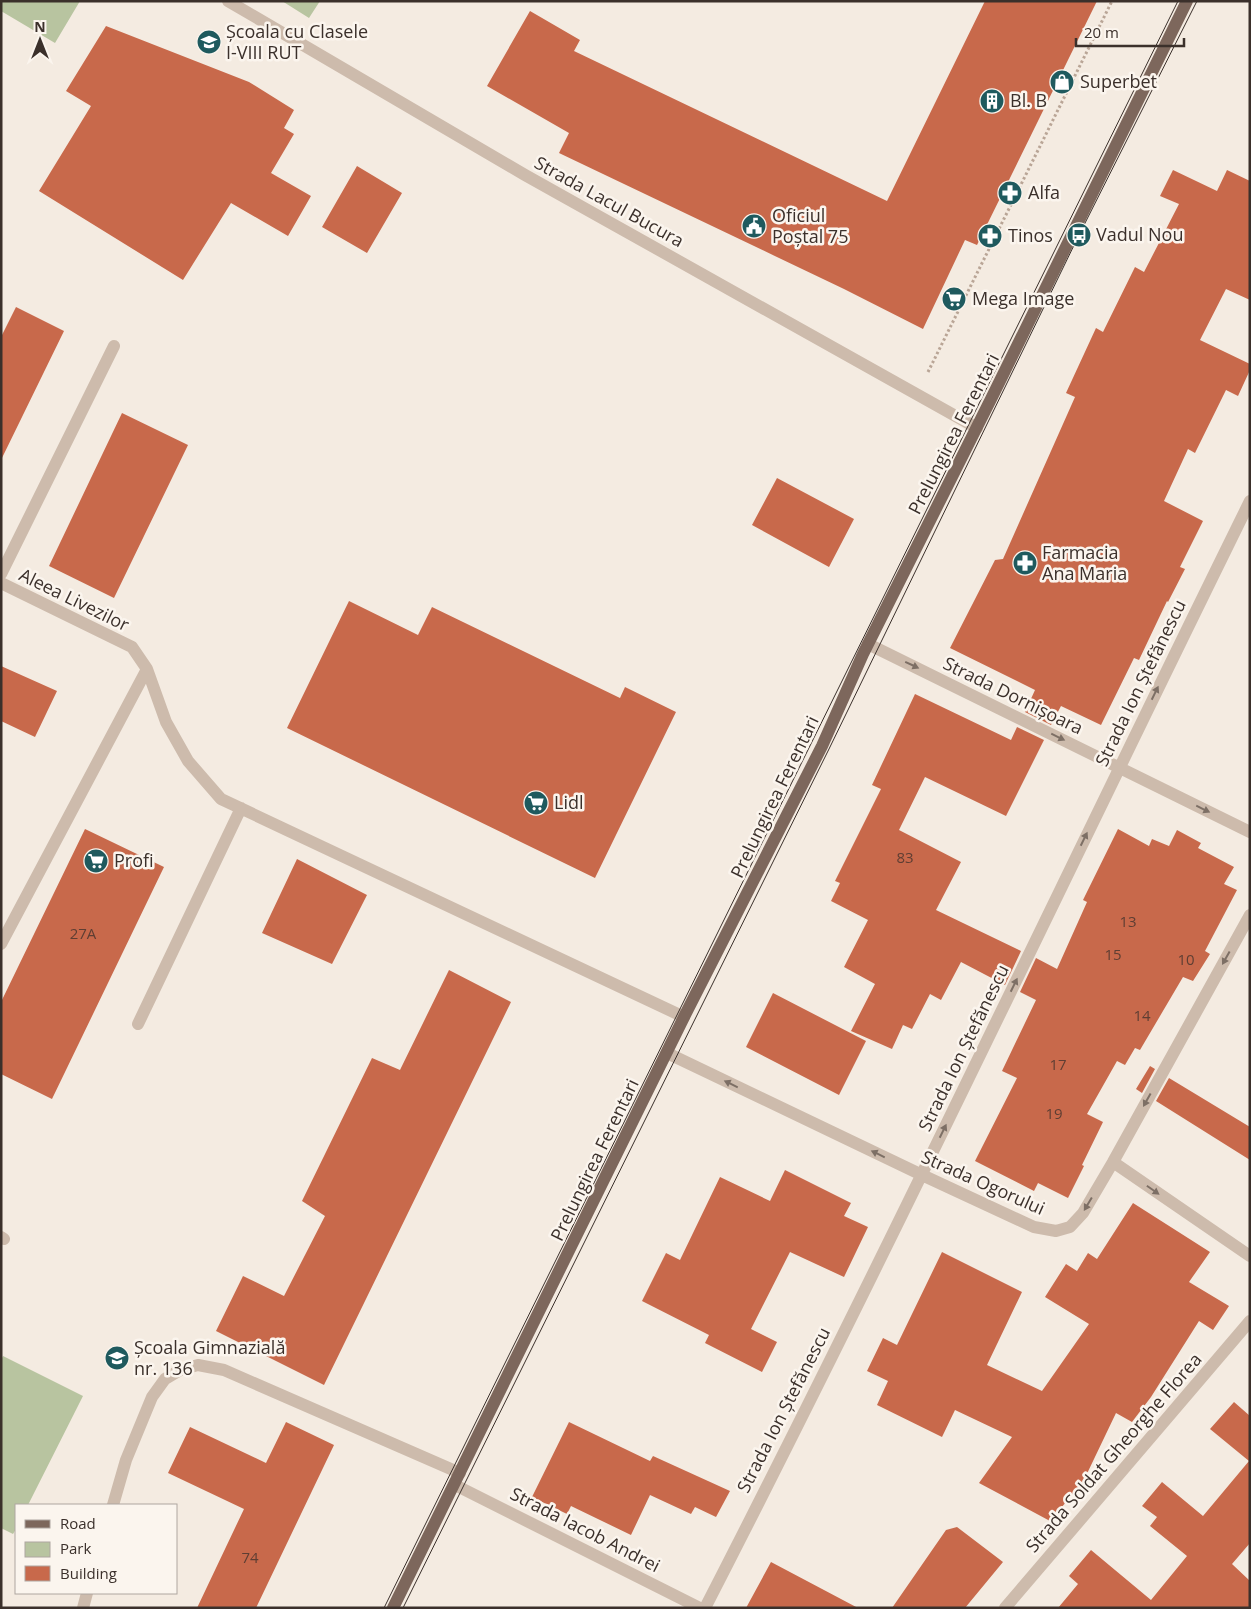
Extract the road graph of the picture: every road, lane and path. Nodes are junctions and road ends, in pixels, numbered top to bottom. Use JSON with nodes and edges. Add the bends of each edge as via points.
{"nodes":[{"id":1,"x":228,"y":1,"type":"edge"},
{"id":2,"x":1112,"y":1,"type":"edge"},
{"id":3,"x":1187,"y":1,"type":"edge"},
{"id":4,"x":114,"y":346,"type":"dead end"},
{"id":5,"x":917,"y":395,"type":"junction"},
{"id":6,"x":976,"y":428,"type":"junction"},
{"id":7,"x":1250,"y":501,"type":"edge"},
{"id":8,"x":1,"y":574,"type":"edge"},
{"id":9,"x":1,"y":583,"type":"edge"},
{"id":10,"x":868,"y":644,"type":"junction"},
{"id":11,"x":148,"y":669,"type":"junction"},
{"id":12,"x":1119,"y":767,"type":"junction"},
{"id":13,"x":241,"y":808,"type":"junction"},
{"id":14,"x":1250,"y":832,"type":"edge"},
{"id":15,"x":1250,"y":915,"type":"edge"},
{"id":16,"x":1,"y":944,"type":"edge"},
{"id":17,"x":684,"y":1017,"type":"junction"},
{"id":18,"x":138,"y":1024,"type":"dead end"},
{"id":19,"x":667,"y":1053,"type":"junction"},
{"id":20,"x":1113,"y":1162,"type":"junction"},
{"id":21,"x":922,"y":1175,"type":"junction"},
{"id":22,"x":1250,"y":1256,"type":"edge"},
{"id":23,"x":1250,"y":1321,"type":"edge"},
{"id":24,"x":460,"y":1473,"type":"junction"},
{"id":25,"x":454,"y":1485,"type":"junction"},
{"id":26,"x":113,"y":1504,"type":"edge"},
{"id":27,"x":87,"y":1594,"type":"edge"},
{"id":28,"x":82,"y":1608,"type":"edge"},
{"id":29,"x":393,"y":1608,"type":"edge"},
{"id":30,"x":700,"y":1608,"type":"edge"},
{"id":31,"x":705,"y":1608,"type":"edge"},
{"id":32,"x":1005,"y":1608,"type":"edge"}],
"edges":[{"from":1,"to":5,"type":"street","name":"Strada Lacul Bucura","via":[[534,180]]},
{"from":2,"to":5,"type":"path"},
{"from":3,"to":6,"type":"main road","name":"Prelungirea Ferentari"},
{"from":4,"to":8,"type":"street"},
{"from":5,"to":6,"type":"street","name":"Strada Lacul Bucura"},
{"from":6,"to":10,"type":"main road","name":"Prelungirea Ferentari"},
{"from":12,"to":7,"type":"street","name":"Strada Ion Ștefănescu","one_way":true},
{"from":9,"to":11,"type":"street","name":"Aleea Livezilor","via":[[132,647]]},
{"from":10,"to":12,"type":"street","name":"Strada Dornișoara","one_way":true},
{"from":10,"to":17,"type":"main road","name":"Prelungirea Ferentari","via":[[822,746]]},
{"from":11,"to":13,"type":"street","via":[[166,722],[188,761],[221,799]]},
{"from":11,"to":16,"type":"street"},
{"from":12,"to":14,"type":"street","name":"Strada Dornișoara","one_way":true},
{"from":21,"to":12,"type":"street","name":"Strada Ion Ștefănescu","one_way":true},
{"from":13,"to":17,"type":"street"},
{"from":13,"to":18,"type":"street"},
{"from":15,"to":20,"type":"street","name":"Strada Ogorului","one_way":true},
{"from":17,"to":19,"type":"main road","name":"Prelungirea Ferentari"},
{"from":21,"to":19,"type":"street","name":"Strada Ogorului","one_way":true},
{"from":19,"to":24,"type":"main road","name":"Prelungirea Ferentari"},
{"from":20,"to":21,"type":"street","name":"Strada Ogorului","one_way":true,"via":[[1083,1213],[1070,1227],[1056,1231],[1034,1227]]},
{"from":20,"to":22,"type":"street","one_way":true},
{"from":21,"to":31,"type":"street","name":"Strada Ion Ștefănescu"},
{"from":23,"to":32,"type":"street","name":"Strada Soldat Gheorghe Florea"},
{"from":24,"to":25,"type":"main road","name":"Prelungirea Ferentari"},
{"from":24,"to":26,"type":"street","via":[[224,1370],[198,1364],[165,1380],[152,1397],[126,1460]]},
{"from":25,"to":29,"type":"main road","name":"Prelungirea Ferentari"},
{"from":25,"to":30,"type":"street","name":"Strada Iacob Andrei"},
{"from":27,"to":28,"type":"street"}]}
